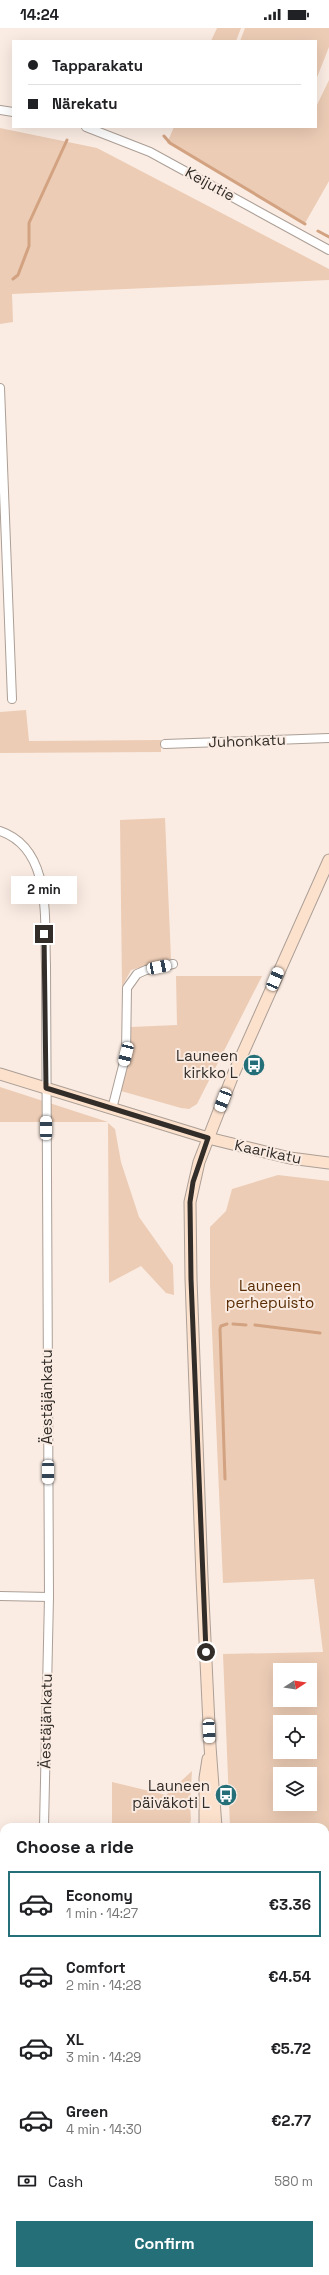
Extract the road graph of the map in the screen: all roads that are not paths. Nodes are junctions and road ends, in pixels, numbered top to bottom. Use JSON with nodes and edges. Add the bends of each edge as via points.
{"nodes":[{"id":1,"x":0,"y":110,"type":"edge"},
{"id":2,"x":12,"y":112,"type":"edge"},
{"id":3,"x":89,"y":128,"type":"edge"},
{"id":4,"x":329,"y":250,"type":"edge"},
{"id":5,"x":0,"y":388,"type":"edge"},
{"id":6,"x":12,"y":699,"type":"dead end"},
{"id":7,"x":329,"y":738,"type":"edge"},
{"id":8,"x":165,"y":744,"type":"dead end"},
{"id":9,"x":0,"y":831,"type":"edge"},
{"id":10,"x":329,"y":860,"type":"edge"},
{"id":11,"x":173,"y":964,"type":"dead end"},
{"id":12,"x":0,"y":1074,"type":"edge"},
{"id":13,"x":46,"y":1088,"type":"junction"},
{"id":14,"x":112,"y":1109,"type":"junction"},
{"id":15,"x":208,"y":1138,"type":"junction"},
{"id":16,"x":329,"y":1163,"type":"edge"},
{"id":17,"x":0,"y":1596,"type":"edge"},
{"id":18,"x":49,"y":1597,"type":"junction"},
{"id":19,"x":210,"y":1746,"type":"junction"},
{"id":20,"x":44,"y":1823,"type":"edge"},
{"id":21,"x":205,"y":1823,"type":"edge"},
{"id":22,"x":216,"y":1823,"type":"edge"}],
"edges":[{"from":1,"to":2,"type":"street"},
{"from":3,"to":4,"type":"street","name":"Keijutie","via":[[150,152]]},
{"from":5,"to":6,"type":"street"},
{"from":7,"to":8,"type":"street","name":"Juhonkatu"},
{"from":9,"to":13,"type":"street","name":"Äestäjänkatu","via":[[22,845],[34,861],[42,886],[46,963]]},
{"from":10,"to":15,"type":"main road","via":[[233,1075]]},
{"from":11,"to":14,"type":"street","via":[[137,974],[127,988],[126,1054]]},
{"from":12,"to":13,"type":"main road","name":"Kaarikatu"},
{"from":13,"to":14,"type":"main road","name":"Kaarikatu"},
{"from":13,"to":18,"type":"street","name":"Äestäjänkatu"},
{"from":14,"to":15,"type":"main road","name":"Kaarikatu"},
{"from":15,"to":16,"type":"main road","name":"Kaarikatu","via":[[290,1158]]},
{"from":15,"to":19,"type":"main road","via":[[193,1182],[190,1218]]},
{"from":17,"to":18,"type":"street"},
{"from":18,"to":20,"type":"street","name":"Äestäjänkatu"},
{"from":19,"to":21,"type":"main road","via":[[204,1778]]},
{"from":19,"to":22,"type":"main road"}]}
